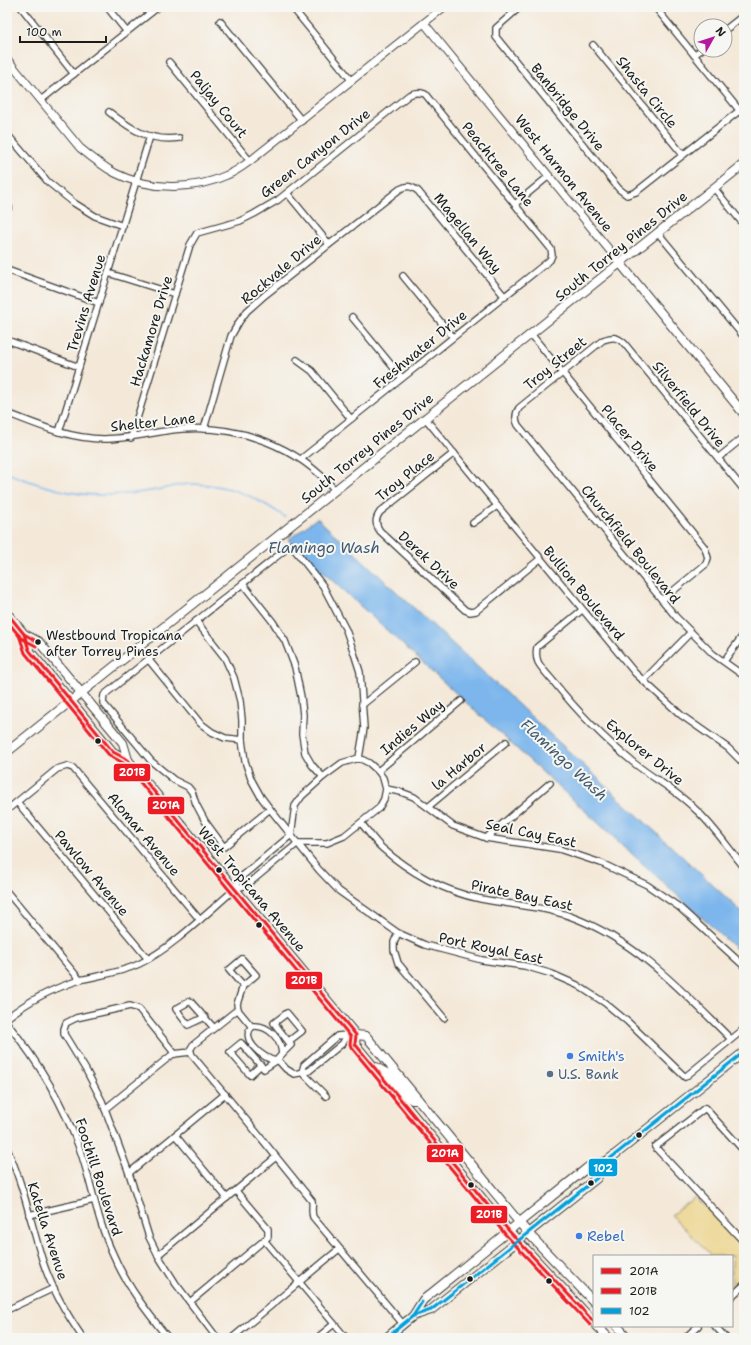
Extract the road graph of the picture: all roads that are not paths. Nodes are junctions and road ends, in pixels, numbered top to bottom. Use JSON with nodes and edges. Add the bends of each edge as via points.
{"nodes":[{"id":1,"x":21,"y":7,"type":"edge"},
{"id":2,"x":108,"y":7,"type":"edge"},
{"id":3,"x":158,"y":7,"type":"edge"},
{"id":4,"x":292,"y":7,"type":"edge"},
{"id":5,"x":444,"y":7,"type":"edge"},
{"id":6,"x":520,"y":7,"type":"edge"},
{"id":7,"x":655,"y":7,"type":"edge"},
{"id":8,"x":744,"y":15,"type":"edge"},
{"id":9,"x":220,"y":21,"type":"dead end"},
{"id":10,"x":424,"y":23,"type":"junction"},
{"id":11,"x":733,"y":24,"type":"edge"},
{"id":12,"x":127,"y":32,"type":"junction"},
{"id":13,"x":593,"y":45,"type":"dead end"},
{"id":14,"x":693,"y":54,"type":"edge"},
{"id":15,"x":697,"y":58,"type":"edge"},
{"id":16,"x":7,"y":59,"type":"edge"},
{"id":17,"x":169,"y":62,"type":"dead end"},
{"id":18,"x":74,"y":74,"type":"junction"},
{"id":19,"x":352,"y":81,"type":"junction"},
{"id":20,"x":420,"y":92,"type":"joint"},
{"id":21,"x":41,"y":100,"type":"junction"},
{"id":22,"x":742,"y":108,"type":"edge"},
{"id":23,"x":109,"y":112,"type":"dead end"},
{"id":24,"x":744,"y":116,"type":"edge"},
{"id":25,"x":302,"y":121,"type":"junction"},
{"id":26,"x":7,"y":134,"type":"edge"},
{"id":27,"x":150,"y":136,"type":"junction"},
{"id":28,"x":179,"y":138,"type":"dead end"},
{"id":29,"x":683,"y":155,"type":"junction"},
{"id":30,"x":250,"y":161,"type":"junction"},
{"id":31,"x":744,"y":164,"type":"edge"},
{"id":32,"x":550,"y":176,"type":"junction"},
{"id":33,"x":136,"y":181,"type":"junction"},
{"id":34,"x":411,"y":186,"type":"joint"},
{"id":35,"x":714,"y":188,"type":"junction"},
{"id":36,"x":287,"y":193,"type":"junction"},
{"id":37,"x":515,"y":204,"type":"junction"},
{"id":38,"x":744,"y":225,"type":"edge"},
{"id":39,"x":123,"y":226,"type":"junction"},
{"id":40,"x":197,"y":233,"type":"joint"},
{"id":41,"x":658,"y":233,"type":"junction"},
{"id":42,"x":329,"y":244,"type":"junction"},
{"id":43,"x":552,"y":255,"type":"joint"},
{"id":44,"x":620,"y":263,"type":"junction"},
{"id":45,"x":7,"y":270,"type":"edge"},
{"id":46,"x":108,"y":273,"type":"junction"},
{"id":47,"x":403,"y":276,"type":"dead end"},
{"id":48,"x":175,"y":294,"type":"junction"},
{"id":49,"x":505,"y":297,"type":"junction"},
{"id":50,"x":99,"y":303,"type":"junction"},
{"id":51,"x":352,"y":317,"type":"dead end"},
{"id":52,"x":531,"y":334,"type":"junction"},
{"id":53,"x":613,"y":337,"type":"joint"},
{"id":54,"x":744,"y":337,"type":"edge"},
{"id":55,"x":453,"y":338,"type":"junction"},
{"id":56,"x":7,"y":340,"type":"edge"},
{"id":57,"x":297,"y":360,"type":"dead end"},
{"id":58,"x":79,"y":367,"type":"junction"},
{"id":59,"x":562,"y":373,"type":"junction"},
{"id":60,"x":402,"y":378,"type":"junction"},
{"id":61,"x":7,"y":413,"type":"edge"},
{"id":62,"x":516,"y":413,"type":"joint"},
{"id":63,"x":744,"y":414,"type":"edge"},
{"id":64,"x":425,"y":418,"type":"junction"},
{"id":65,"x":351,"y":419,"type":"junction"},
{"id":66,"x":204,"y":429,"type":"junction"},
{"id":67,"x":59,"y":432,"type":"junction"},
{"id":68,"x":744,"y":437,"type":"edge"},
{"id":69,"x":131,"y":438,"type":"junction"},
{"id":70,"x":454,"y":453,"type":"junction"},
{"id":71,"x":718,"y":458,"type":"junction"},
{"id":72,"x":300,"y":459,"type":"junction"},
{"id":73,"x":335,"y":490,"type":"junction"},
{"id":74,"x":744,"y":490,"type":"edge"},
{"id":75,"x":497,"y":506,"type":"junction"},
{"id":76,"x":375,"y":522,"type":"joint"},
{"id":77,"x":473,"y":523,"type":"dead end"},
{"id":78,"x":540,"y":559,"type":"junction"},
{"id":79,"x":243,"y":584,"type":"junction"},
{"id":80,"x":662,"y":600,"type":"junction"},
{"id":81,"x":582,"y":610,"type":"junction"},
{"id":82,"x":7,"y":613,"type":"edge"},
{"id":83,"x":196,"y":621,"type":"junction"},
{"id":84,"x":690,"y":633,"type":"junction"},
{"id":85,"x":24,"y":634,"type":"junction"},
{"id":86,"x":744,"y":634,"type":"edge"},
{"id":87,"x":148,"y":659,"type":"junction"},
{"id":88,"x":724,"y":661,"type":"junction"},
{"id":89,"x":415,"y":662,"type":"dead end"},
{"id":90,"x":744,"y":676,"type":"edge"},
{"id":91,"x":643,"y":681,"type":"junction"},
{"id":92,"x":81,"y":693,"type":"junction"},
{"id":93,"x":71,"y":701,"type":"junction"},
{"id":94,"x":461,"y":701,"type":"dead end"},
{"id":95,"x":362,"y":705,"type":"junction"},
{"id":96,"x":242,"y":740,"type":"junction"},
{"id":97,"x":506,"y":742,"type":"dead end"},
{"id":98,"x":7,"y":752,"type":"edge"},
{"id":99,"x":359,"y":758,"type":"junction"},
{"id":100,"x":128,"y":760,"type":"junction"},
{"id":101,"x":744,"y":764,"type":"edge"},
{"id":102,"x":378,"y":770,"type":"junction"},
{"id":103,"x":323,"y":777,"type":"junction"},
{"id":104,"x":550,"y":783,"type":"dead end"},
{"id":105,"x":386,"y":789,"type":"junction"},
{"id":106,"x":17,"y":802,"type":"junction"},
{"id":107,"x":428,"y":807,"type":"junction"},
{"id":108,"x":7,"y":810,"type":"edge"},
{"id":109,"x":270,"y":810,"type":"junction"},
{"id":110,"x":361,"y":823,"type":"junction"},
{"id":111,"x":486,"y":838,"type":"junction"},
{"id":112,"x":295,"y":839,"type":"junction"},
{"id":113,"x":744,"y":867,"type":"edge"},
{"id":114,"x":235,"y":889,"type":"junction"},
{"id":115,"x":7,"y":892,"type":"edge"},
{"id":116,"x":200,"y":920,"type":"junction"},
{"id":117,"x":398,"y":933,"type":"junction"},
{"id":118,"x":148,"y":959,"type":"junction"},
{"id":119,"x":744,"y":966,"type":"edge"},
{"id":120,"x":80,"y":980,"type":"junction"},
{"id":121,"x":243,"y":986,"type":"junction"},
{"id":122,"x":238,"y":1009,"type":"junction"},
{"id":123,"x":205,"y":1017,"type":"junction"},
{"id":124,"x":7,"y":1018,"type":"edge"},
{"id":125,"x":444,"y":1018,"type":"dead end"},
{"id":126,"x":7,"y":1023,"type":"edge"},
{"id":127,"x":252,"y":1027,"type":"junction"},
{"id":128,"x":214,"y":1028,"type":"junction"},
{"id":129,"x":744,"y":1029,"type":"edge"},
{"id":130,"x":351,"y":1034,"type":"junction"},
{"id":131,"x":731,"y":1039,"type":"junction"},
{"id":132,"x":289,"y":1041,"type":"junction"},
{"id":133,"x":191,"y":1052,"type":"junction"},
{"id":134,"x":744,"y":1052,"type":"edge"},
{"id":135,"x":175,"y":1054,"type":"junction"},
{"id":136,"x":279,"y":1058,"type":"junction"},
{"id":137,"x":261,"y":1065,"type":"junction"},
{"id":138,"x":373,"y":1066,"type":"junction"},
{"id":139,"x":302,"y":1072,"type":"junction"},
{"id":140,"x":225,"y":1094,"type":"junction"},
{"id":141,"x":326,"y":1096,"type":"dead end"},
{"id":142,"x":418,"y":1100,"type":"junction"},
{"id":143,"x":105,"y":1109,"type":"junction"},
{"id":144,"x":176,"y":1135,"type":"junction"},
{"id":145,"x":7,"y":1149,"type":"edge"},
{"id":146,"x":744,"y":1151,"type":"edge"},
{"id":147,"x":276,"y":1157,"type":"junction"},
{"id":148,"x":607,"y":1161,"type":"junction"},
{"id":149,"x":129,"y":1173,"type":"junction"},
{"id":150,"x":236,"y":1190,"type":"junction"},
{"id":151,"x":227,"y":1198,"type":"junction"},
{"id":152,"x":94,"y":1200,"type":"junction"},
{"id":153,"x":29,"y":1215,"type":"junction"},
{"id":154,"x":520,"y":1222,"type":"junction"},
{"id":155,"x":509,"y":1231,"type":"junction"},
{"id":156,"x":528,"y":1233,"type":"junction"},
{"id":157,"x":264,"y":1240,"type":"junction"},
{"id":158,"x":518,"y":1241,"type":"junction"},
{"id":159,"x":744,"y":1242,"type":"edge"},
{"id":160,"x":339,"y":1249,"type":"junction"},
{"id":161,"x":158,"y":1255,"type":"junction"},
{"id":162,"x":299,"y":1282,"type":"junction"},
{"id":163,"x":744,"y":1285,"type":"edge"},
{"id":164,"x":54,"y":1288,"type":"junction"},
{"id":165,"x":733,"y":1295,"type":"edge"},
{"id":166,"x":593,"y":1301,"type":"edge"},
{"id":167,"x":190,"y":1302,"type":"junction"},
{"id":168,"x":7,"y":1310,"type":"edge"},
{"id":169,"x":413,"y":1316,"type":"junction"},
{"id":170,"x":593,"y":1321,"type":"edge"},
{"id":171,"x":334,"y":1324,"type":"junction"},
{"id":172,"x":403,"y":1324,"type":"junction"},
{"id":173,"x":598,"y":1327,"type":"edge"},
{"id":174,"x":617,"y":1327,"type":"edge"},
{"id":175,"x":697,"y":1327,"type":"edge"},
{"id":176,"x":716,"y":1327,"type":"edge"},
{"id":177,"x":83,"y":1338,"type":"edge"},
{"id":178,"x":168,"y":1338,"type":"edge"},
{"id":179,"x":218,"y":1338,"type":"edge"},
{"id":180,"x":232,"y":1338,"type":"edge"},
{"id":181,"x":317,"y":1338,"type":"edge"},
{"id":182,"x":346,"y":1338,"type":"edge"},
{"id":183,"x":386,"y":1338,"type":"edge"},
{"id":184,"x":608,"y":1338,"type":"edge"},
{"id":185,"x":628,"y":1338,"type":"edge"},
{"id":186,"x":685,"y":1338,"type":"edge"},
{"id":187,"x":726,"y":1338,"type":"edge"}],
"edges":[{"from":1,"to":18,"type":"street"},
{"from":2,"to":12,"type":"street"},
{"from":3,"to":12,"type":"street"},
{"from":4,"to":19,"type":"street"},
{"from":5,"to":10,"type":"street"},
{"from":6,"to":29,"type":"street","name":"Banbridge Drive","via":[[499,24],[496,28],[496,37],[620,189],[627,195],[636,192]]},
{"from":7,"to":14,"type":"street"},
{"from":8,"to":11,"type":"street"},
{"from":9,"to":25,"type":"street"},
{"from":10,"to":19,"type":"street"},
{"from":10,"to":32,"type":"street","name":"West Harmon Avenue"},
{"from":12,"to":18,"type":"street"},
{"from":13,"to":29,"type":"street","name":"Shasta Circle"},
{"from":15,"to":22,"type":"street"},
{"from":16,"to":21,"type":"street"},
{"from":17,"to":30,"type":"street","name":"Paljay Court"},
{"from":18,"to":21,"type":"street"},
{"from":19,"to":25,"type":"street"},
{"from":20,"to":36,"type":"street","name":"Green Canyon Drive","via":[[409,95]]},
{"from":20,"to":37,"type":"street","name":"Peachtree Lane","via":[[425,94]]},
{"from":21,"to":33,"type":"street","via":[[80,148],[115,173]]},
{"from":22,"to":24,"type":"street"},
{"from":22,"to":29,"type":"street"},
{"from":23,"to":27,"type":"street","via":[[128,127]]},
{"from":25,"to":30,"type":"street"},
{"from":26,"to":39,"type":"street","via":[[48,182],[74,203],[95,216]]},
{"from":27,"to":28,"type":"street","via":[[167,140]]},
{"from":27,"to":33,"type":"street","name":"Trevins Avenue"},
{"from":30,"to":33,"type":"street","via":[[228,175],[190,185],[164,186]]},
{"from":31,"to":35,"type":"main road","name":"South Torrey Pines Drive"},
{"from":32,"to":37,"type":"street"},
{"from":32,"to":44,"type":"street","name":"West Harmon Avenue"},
{"from":33,"to":39,"type":"street","name":"Trevins Avenue"},
{"from":34,"to":42,"type":"street","name":"Rockvale Drive","via":[[400,189]]},
{"from":34,"to":49,"type":"street","name":"Magellan Way","via":[[418,191]]},
{"from":35,"to":38,"type":"street"},
{"from":35,"to":41,"type":"main road","name":"South Torrey Pines Drive"},
{"from":36,"to":40,"type":"street","name":"Green Canyon Drive","via":[[240,221]]},
{"from":36,"to":42,"type":"street"},
{"from":37,"to":43,"type":"street","name":"Peachtree Lane","via":[[551,249]]},
{"from":39,"to":46,"type":"street","name":"Trevins Avenue"},
{"from":40,"to":48,"type":"street","name":"Hackamore Drive","via":[[190,245]]},
{"from":41,"to":44,"type":"main road","name":"South Torrey Pines Drive"},
{"from":41,"to":54,"type":"street"},
{"from":42,"to":66,"type":"street","name":"Rockvale Drive","via":[[255,303],[239,322],[226,351]]},
{"from":43,"to":49,"type":"street","name":"Freshwater Drive","via":[[550,260]]},
{"from":44,"to":52,"type":"main road","name":"South Torrey Pines Drive"},
{"from":44,"to":63,"type":"main road","name":"West Harmon Avenue"},
{"from":45,"to":50,"type":"street"},
{"from":46,"to":48,"type":"street"},
{"from":46,"to":50,"type":"street","name":"Trevins Avenue"},
{"from":47,"to":55,"type":"street"},
{"from":48,"to":69,"type":"street","name":"Hackamore Drive"},
{"from":49,"to":55,"type":"street","name":"Freshwater Drive"},
{"from":50,"to":58,"type":"street","name":"Trevins Avenue"},
{"from":51,"to":60,"type":"street"},
{"from":52,"to":59,"type":"street","name":"Placer Drive"},
{"from":52,"to":64,"type":"main road","name":"South Torrey Pines Drive"},
{"from":53,"to":59,"type":"street","name":"Troy Street","via":[[603,340]]},
{"from":53,"to":71,"type":"street","name":"Silverfield Drive","via":[[624,344]]},
{"from":55,"to":60,"type":"street","name":"Freshwater Drive"},
{"from":56,"to":58,"type":"street"},
{"from":57,"to":65,"type":"street","via":[[312,371]]},
{"from":58,"to":67,"type":"street","name":"Trevins Avenue"},
{"from":59,"to":62,"type":"street","name":"Troy Street"},
{"from":59,"to":80,"type":"street","name":"Placer Drive","via":[[705,548],[708,558],[706,564]]},
{"from":60,"to":65,"type":"street","name":"Freshwater Drive"},
{"from":61,"to":67,"type":"street","name":"Shelter Lane"},
{"from":62,"to":80,"type":"street","name":"Churchfield Boulevard","via":[[518,425]]},
{"from":64,"to":70,"type":"street","name":"Bullion Boulevard"},
{"from":64,"to":73,"type":"main road","name":"South Torrey Pines Drive"},
{"from":65,"to":72,"type":"street","name":"Freshwater Drive"},
{"from":66,"to":69,"type":"street","name":"Shelter Lane","via":[[181,429]]},
{"from":66,"to":72,"type":"street","name":"Shelter Lane","via":[[248,435],[274,444]]},
{"from":67,"to":69,"type":"street","name":"Shelter Lane","via":[[103,439]]},
{"from":68,"to":71,"type":"street"},
{"from":70,"to":75,"type":"street","name":"Bullion Boulevard"},
{"from":70,"to":76,"type":"street","name":"Troy Place","via":[[380,512]]},
{"from":71,"to":74,"type":"street","name":"Silverfield Drive"},
{"from":72,"to":73,"type":"street","name":"Shelter Lane"},
{"from":73,"to":92,"type":"main road","name":"South Torrey Pines Drive"},
{"from":75,"to":77,"type":"street"},
{"from":75,"to":78,"type":"street","name":"Bullion Boulevard"},
{"from":76,"to":78,"type":"street","name":"Derek Drive","via":[[380,531],[470,612],[476,611]]},
{"from":78,"to":81,"type":"street","name":"Bullion Boulevard"},
{"from":79,"to":83,"type":"street"},
{"from":79,"to":95,"type":"street","via":[[291,545],[323,586],[346,630],[360,672]]},
{"from":79,"to":103,"type":"street","via":[[285,641],[295,667],[301,696],[305,753]]},
{"from":80,"to":84,"type":"street","name":"Churchfield Boulevard"},
{"from":81,"to":91,"type":"street","name":"Bullion Boulevard"},
{"from":81,"to":113,"type":"street","name":"Explorer Drive","via":[[537,647],[538,662],[586,719],[611,744],[696,809]]},
{"from":82,"to":85,"type":"main road","name":"West Tropicana Avenue"},
{"from":83,"to":87,"type":"street"},
{"from":83,"to":96,"type":"street","name":"Port Royal East","via":[[226,658],[234,678],[240,701]]},
{"from":84,"to":88,"type":"street","name":"Churchfield Boulevard"},
{"from":84,"to":91,"type":"street"},
{"from":85,"to":92,"type":"main road","name":"West Tropicana Avenue","via":[[39,642]]},
{"from":85,"to":93,"type":"main road","name":"West Tropicana Avenue","via":[[28,650]]},
{"from":86,"to":88,"type":"street"},
{"from":87,"to":96,"type":"street","via":[[200,723],[225,738]]},
{"from":87,"to":109,"type":"street","via":[[104,695],[103,702],[151,762],[174,780],[188,787],[205,821],[224,847]]},
{"from":88,"to":90,"type":"street","name":"Churchfield Boulevard"},
{"from":89,"to":95,"type":"street"},
{"from":91,"to":101,"type":"street","name":"Bullion Boulevard","via":[[681,715],[728,748]]},
{"from":92,"to":93,"type":"main road","name":"South Torrey Pines Drive"},
{"from":92,"to":100,"type":"main road","name":"West Tropicana Avenue","via":[[123,743]]},
{"from":93,"to":98,"type":"main road","name":"South Torrey Pines Drive"},
{"from":93,"to":100,"type":"main road","name":"West Tropicana Avenue","via":[[113,752]]},
{"from":94,"to":102,"type":"street","name":"Indies Way"},
{"from":95,"to":99,"type":"street","via":[[364,728]]},
{"from":96,"to":109,"type":"street","name":"Port Royal East","via":[[251,779]]},
{"from":97,"to":107,"type":"street","name":"la Harbor"},
{"from":99,"to":102,"type":"street"},
{"from":99,"to":103,"type":"street","via":[[342,763]]},
{"from":100,"to":114,"type":"main road","name":"West Tropicana Avenue"},
{"from":102,"to":105,"type":"street"},
{"from":103,"to":112,"type":"street","via":[[302,796],[296,806]]},
{"from":104,"to":111,"type":"street"},
{"from":105,"to":107,"type":"street","name":"Seal Cay East","via":[[414,797]]},
{"from":105,"to":110,"type":"street","via":[[379,808]]},
{"from":106,"to":108,"type":"street"},
{"from":106,"to":116,"type":"street","name":"Alomar Avenue","via":[[57,769],[67,766],[73,768]]},
{"from":106,"to":118,"type":"street","name":"Pawlow Avenue"},
{"from":107,"to":111,"type":"street","name":"Seal Cay East","via":[[453,826]]},
{"from":109,"to":112,"type":"street","name":"Port Royal East"},
{"from":110,"to":112,"type":"street","via":[[344,836],[328,843]]},
{"from":110,"to":131,"type":"street","name":"Pirate Bay East","via":[[382,847],[404,865],[452,891],[479,899],[545,909],[602,930],[629,946],[662,971]]},
{"from":111,"to":119,"type":"street","name":"Seal Cay East","via":[[560,849],[601,863],[640,882],[679,906]]},
{"from":112,"to":114,"type":"street","via":[[247,885]]},
{"from":112,"to":114,"type":"street","via":[[240,878]]},
{"from":112,"to":117,"type":"street","name":"Port Royal East","via":[[339,891]]},
{"from":114,"to":116,"type":"street"},
{"from":114,"to":130,"type":"main road","name":"West Tropicana Avenue"},
{"from":115,"to":120,"type":"street"},
{"from":116,"to":118,"type":"street","via":[[164,950]]},
{"from":117,"to":125,"type":"street","via":[[394,950],[398,963]]},
{"from":117,"to":131,"type":"street","name":"Port Royal East","via":[[451,953],[525,966],[577,985],[628,1022],[685,1077]]},
{"from":118,"to":120,"type":"street","via":[[114,974]]},
{"from":120,"to":124,"type":"street","via":[[24,1005]]},
{"from":121,"to":121,"type":"street","via":[[229,970],[242,959],[256,975]]},
{"from":121,"to":122,"type":"street","via":[[237,1004]]},
{"from":122,"to":127,"type":"street"},
{"from":122,"to":128,"type":"street"},
{"from":123,"to":123,"type":"street","via":[[190,1001],[176,1009],[188,1026]]},
{"from":123,"to":128,"type":"street"},
{"from":126,"to":152,"type":"street","name":"Foothill Boulevard","via":[[35,1061],[63,1108],[80,1150]]},
{"from":127,"to":136,"type":"street","via":[[269,1029],[282,1046]]},
{"from":127,"to":136,"type":"street","via":[[249,1029],[249,1041],[260,1054],[269,1060]]},
{"from":128,"to":133,"type":"street","via":[[193,1045]]},
{"from":129,"to":131,"type":"street"},
{"from":130,"to":138,"type":"main road","name":"West Tropicana Avenue","via":[[355,1044]]},
{"from":130,"to":139,"type":"street","via":[[309,1071]]},
{"from":130,"to":139,"type":"street","via":[[337,1036],[304,1065]]},
{"from":130,"to":142,"type":"main road","name":"West Tropicana Avenue","via":[[366,1036]]},
{"from":132,"to":132,"type":"street","via":[[274,1023],[287,1013],[302,1031]]},
{"from":132,"to":136,"type":"street","via":[[291,1045]]},
{"from":133,"to":135,"type":"street"},
{"from":133,"to":140,"type":"street"},
{"from":134,"to":148,"type":"main road"},
{"from":135,"to":143,"type":"street"},
{"from":135,"to":143,"type":"street","via":[[139,1009],[130,1006],[76,1018],[66,1023],[64,1034],[86,1070]]},
{"from":136,"to":137,"type":"street","via":[[264,1069]]},
{"from":136,"to":139,"type":"street","via":[[286,1069],[294,1074]]},
{"from":137,"to":137,"type":"street","via":[[241,1043],[230,1052],[250,1075]]},
{"from":138,"to":142,"type":"main road","via":[[388,1074],[409,1098]]},
{"from":138,"to":155,"type":"main road","name":"West Tropicana Avenue"},
{"from":139,"to":141,"type":"street"},
{"from":140,"to":144,"type":"street"},
{"from":140,"to":147,"type":"street"},
{"from":142,"to":154,"type":"main road","name":"West Tropicana Avenue"},
{"from":143,"to":149,"type":"street"},
{"from":144,"to":149,"type":"street"},
{"from":144,"to":151,"type":"street"},
{"from":145,"to":153,"type":"street","name":"Katella Avenue"},
{"from":146,"to":159,"type":"street","via":[[704,1108],[655,1147]]},
{"from":147,"to":150,"type":"street"},
{"from":147,"to":160,"type":"street","via":[[312,1201],[313,1217]]},
{"from":148,"to":154,"type":"main road","via":[[588,1167]]},
{"from":148,"to":156,"type":"main road","via":[[597,1178]]},
{"from":149,"to":161,"type":"street","via":[[149,1236]]},
{"from":150,"to":151,"type":"street"},
{"from":150,"to":157,"type":"street","via":[[268,1228],[268,1237]]},
{"from":151,"to":161,"type":"street"},
{"from":152,"to":153,"type":"street"},
{"from":152,"to":178,"type":"street","name":"Foothill Boulevard","via":[[105,1237],[120,1271],[144,1309]]},
{"from":153,"to":164,"type":"street","name":"Katella Avenue"},
{"from":154,"to":155,"type":"main road"},
{"from":154,"to":156,"type":"main road","name":"West Tropicana Avenue"},
{"from":155,"to":158,"type":"main road","name":"West Tropicana Avenue"},
{"from":155,"to":169,"type":"main road","via":[[423,1300]]},
{"from":156,"to":158,"type":"main road"},
{"from":156,"to":166,"type":"main road","name":"West Tropicana Avenue"},
{"from":157,"to":162,"type":"street"},
{"from":157,"to":167,"type":"street"},
{"from":158,"to":169,"type":"main road","via":[[431,1310]]},
{"from":158,"to":170,"type":"main road","name":"West Tropicana Avenue"},
{"from":160,"to":162,"type":"street"},
{"from":160,"to":172,"type":"street"},
{"from":161,"to":167,"type":"street"},
{"from":162,"to":171,"type":"street"},
{"from":162,"to":180,"type":"street"},
{"from":163,"to":165,"type":"street"},
{"from":164,"to":168,"type":"street"},
{"from":164,"to":177,"type":"street","name":"Katella Avenue"},
{"from":167,"to":179,"type":"street"},
{"from":169,"to":172,"type":"main road"},
{"from":171,"to":181,"type":"street"},
{"from":171,"to":182,"type":"street"},
{"from":172,"to":183,"type":"main road"},
{"from":173,"to":184,"type":"main road"},
{"from":174,"to":185,"type":"main road"},
{"from":175,"to":186,"type":"street"},
{"from":176,"to":187,"type":"street"}]}
